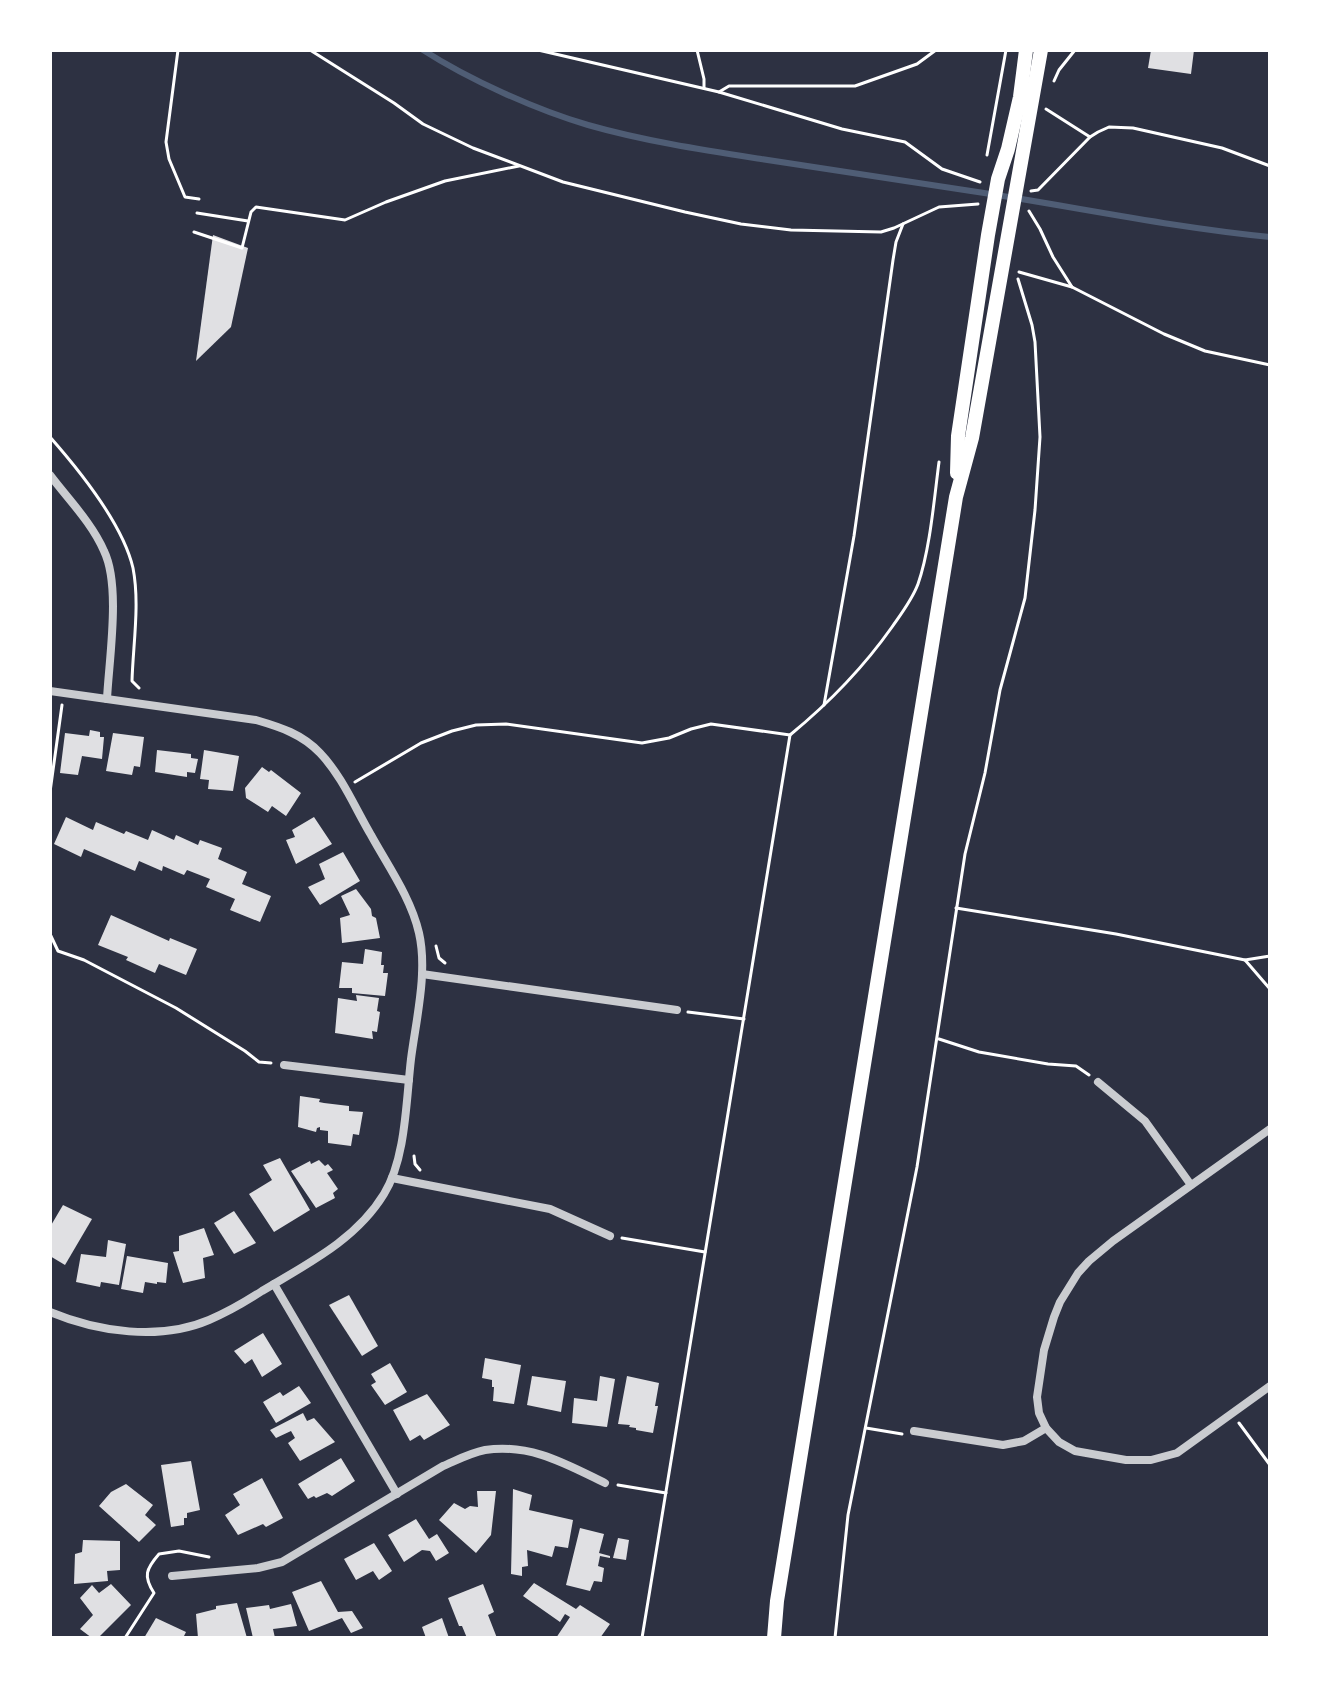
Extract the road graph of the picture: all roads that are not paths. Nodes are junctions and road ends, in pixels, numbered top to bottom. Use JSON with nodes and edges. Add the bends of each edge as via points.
{"nodes":[{"id":1,"x":1026,"y":50,"type":"edge"},
{"id":2,"x":1041,"y":50,"type":"edge"},
{"id":3,"x":1016,"y":151,"type":"junction"},
{"id":4,"x":50,"y":475,"type":"edge"},
{"id":5,"x":956,"y":497,"type":"junction"},
{"id":6,"x":50,"y":691,"type":"edge"},
{"id":7,"x":107,"y":699,"type":"junction"},
{"id":8,"x":422,"y":974,"type":"junction"},
{"id":9,"x":677,"y":1010,"type":"road end"},
{"id":10,"x":284,"y":1065,"type":"road end"},
{"id":11,"x":409,"y":1080,"type":"junction"},
{"id":12,"x":1098,"y":1082,"type":"road end"},
{"id":13,"x":1270,"y":1129,"type":"edge"},
{"id":14,"x":392,"y":1178,"type":"junction"},
{"id":15,"x":1191,"y":1185,"type":"junction"},
{"id":16,"x":610,"y":1236,"type":"road end"},
{"id":17,"x":274,"y":1284,"type":"junction"},
{"id":18,"x":50,"y":1312,"type":"edge"},
{"id":19,"x":1270,"y":1386,"type":"edge"},
{"id":20,"x":1046,"y":1428,"type":"junction"},
{"id":21,"x":914,"y":1431,"type":"dead end"},
{"id":22,"x":605,"y":1483,"type":"road end"},
{"id":23,"x":397,"y":1494,"type":"junction"},
{"id":24,"x":172,"y":1576,"type":"dead end"},
{"id":25,"x":777,"y":1601,"type":"junction"},
{"id":26,"x":764,"y":1638,"type":"edge"},
{"id":27,"x":774,"y":1638,"type":"edge"}],
"edges":[{"from":1,"to":3,"type":"main road"},
{"from":2,"to":3,"type":"main road"},
{"from":3,"to":5,"type":"main road","via":[[1009,238]]},
{"from":3,"to":5,"type":"main road","via":[[998,179],[988,235],[958,436]]},
{"from":4,"to":7,"type":"street","via":[[91,528],[109,563],[113,589]]},
{"from":5,"to":25,"type":"main road"},
{"from":6,"to":7,"type":"street"},
{"from":7,"to":8,"type":"street","via":[[256,720],[296,734],[319,753],[405,896],[419,933]]},
{"from":8,"to":9,"type":"street"},
{"from":8,"to":11,"type":"street"},
{"from":10,"to":11,"type":"street"},
{"from":11,"to":14,"type":"street"},
{"from":12,"to":15,"type":"street","via":[[1145,1121]]},
{"from":13,"to":15,"type":"street"},
{"from":14,"to":16,"type":"street","via":[[550,1209]]},
{"from":14,"to":17,"type":"street","via":[[368,1217],[348,1237]]},
{"from":15,"to":20,"type":"street","via":[[1089,1261],[1060,1302],[1044,1350],[1037,1397]]},
{"from":17,"to":18,"type":"street","via":[[207,1321],[170,1331],[133,1332],[74,1322]]},
{"from":17,"to":23,"type":"street"},
{"from":19,"to":20,"type":"street","via":[[1177,1453],[1151,1460],[1075,1451]]},
{"from":20,"to":21,"type":"street","via":[[1024,1441],[1003,1445]]},
{"from":22,"to":23,"type":"street","via":[[549,1456],[486,1450],[443,1466]]},
{"from":23,"to":24,"type":"street","via":[[282,1562]]},
{"from":25,"to":26,"type":"main road"},
{"from":25,"to":27,"type":"main road"}]}
